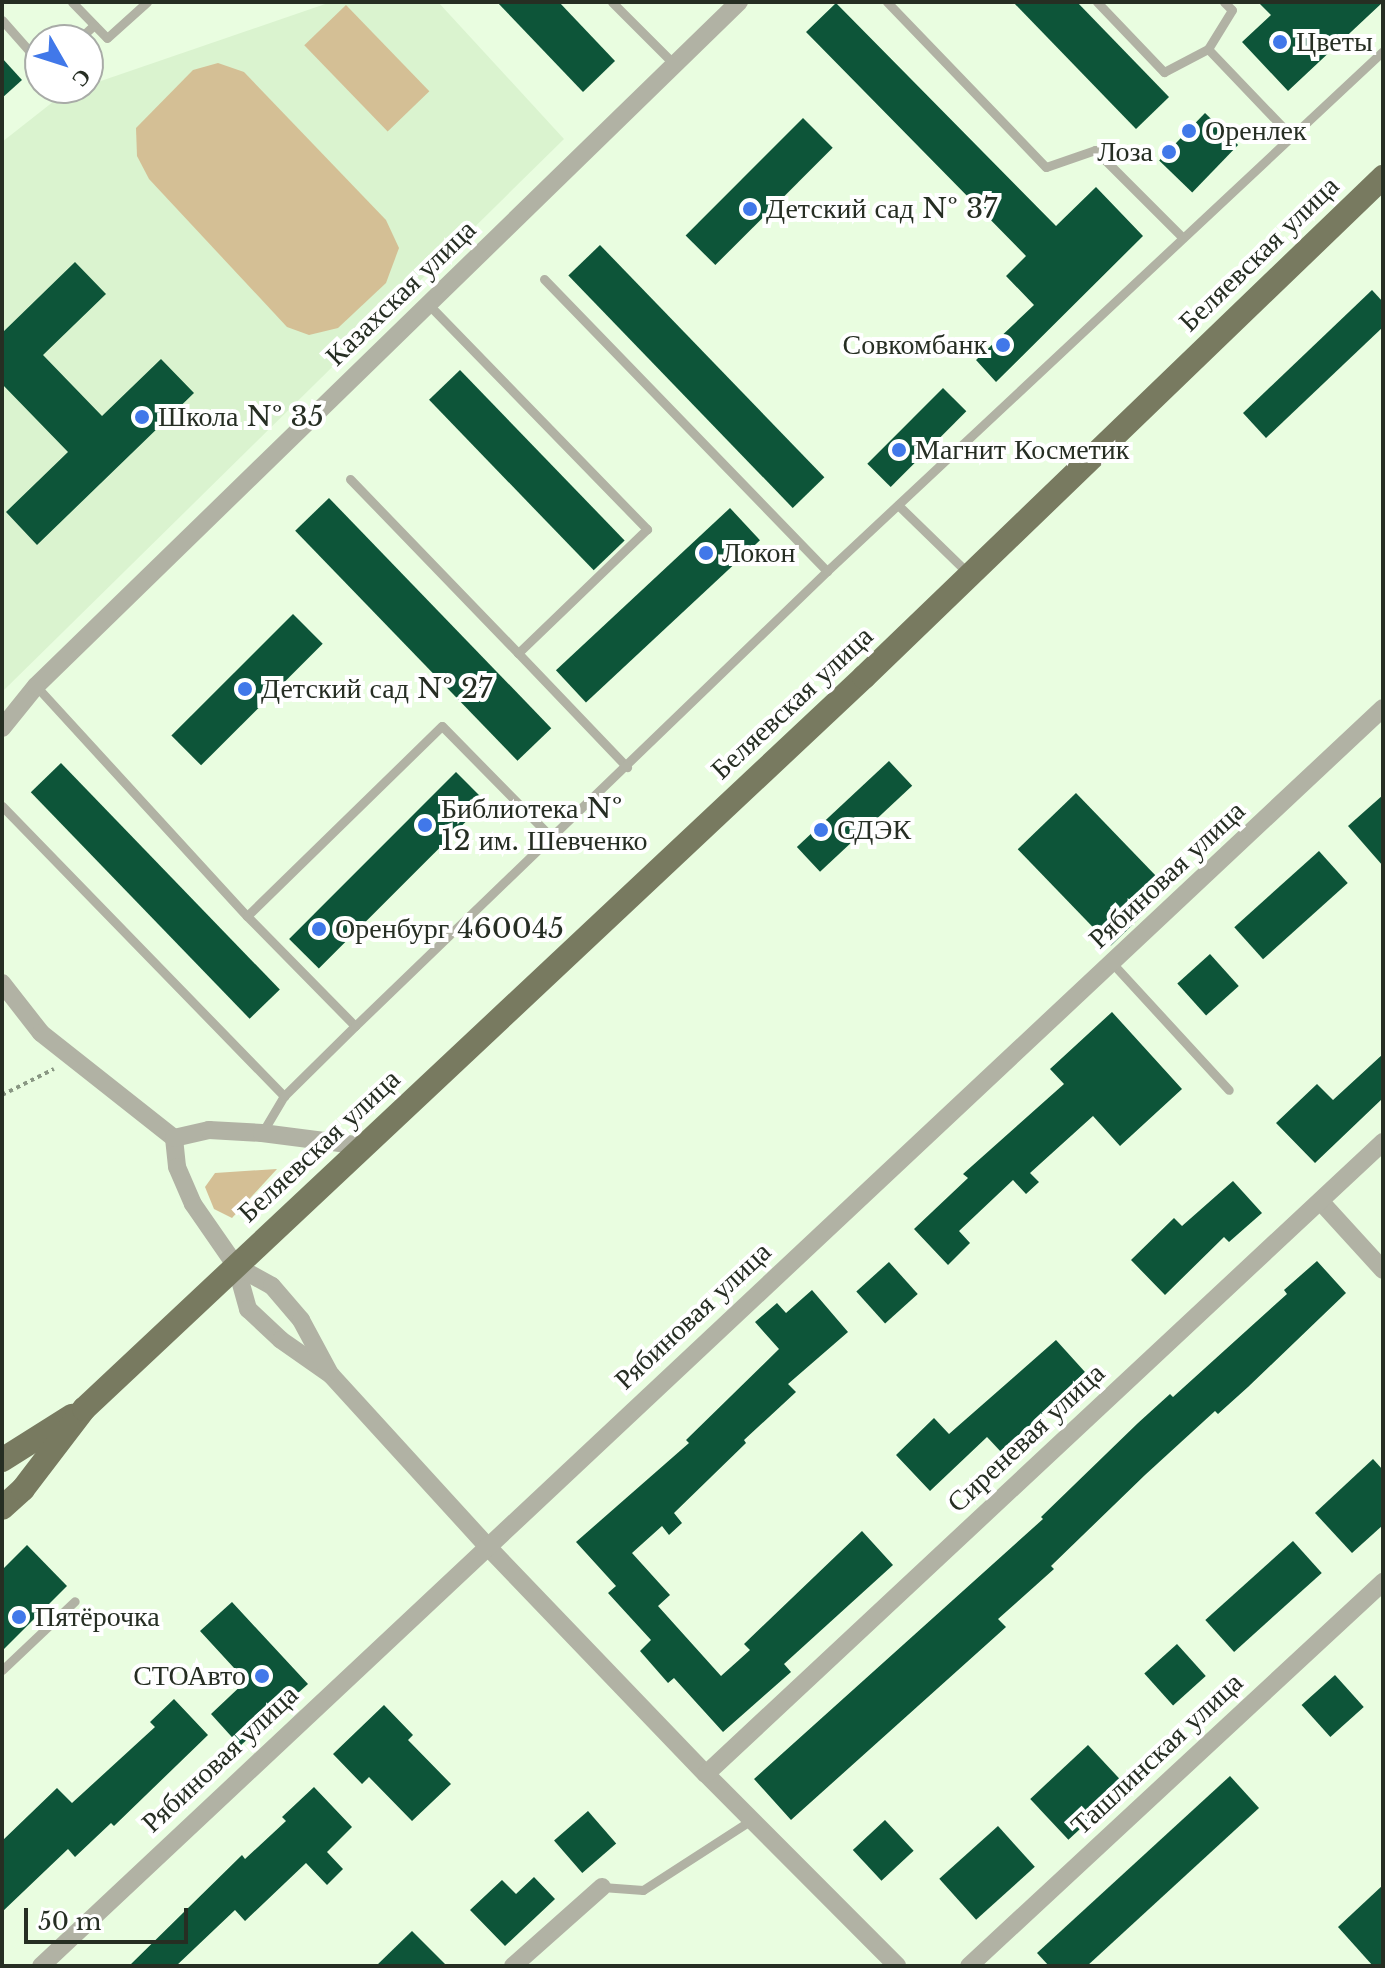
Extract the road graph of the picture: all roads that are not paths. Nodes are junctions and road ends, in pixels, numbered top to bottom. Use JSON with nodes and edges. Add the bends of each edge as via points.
{"nodes":[{"id":1,"x":72,"y":2,"type":"edge"},
{"id":2,"x":147,"y":2,"type":"edge"},
{"id":3,"x":612,"y":2,"type":"edge"},
{"id":4,"x":739,"y":2,"type":"edge"},
{"id":5,"x":887,"y":2,"type":"edge"},
{"id":6,"x":1097,"y":2,"type":"edge"},
{"id":7,"x":1224,"y":2,"type":"edge"},
{"id":8,"x":2,"y":20,"type":"edge"},
{"id":9,"x":93,"y":24,"type":"edge"},
{"id":10,"x":104,"y":35,"type":"edge"},
{"id":11,"x":24,"y":45,"type":"edge"},
{"id":12,"x":1208,"y":49,"type":"junction"},
{"id":13,"x":1383,"y":51,"type":"edge"},
{"id":14,"x":674,"y":64,"type":"junction"},
{"id":15,"x":1292,"y":137,"type":"junction"},
{"id":16,"x":1383,"y":177,"type":"edge"},
{"id":17,"x":1183,"y":238,"type":"junction"},
{"id":18,"x":544,"y":279,"type":"dead end"},
{"id":19,"x":429,"y":305,"type":"junction"},
{"id":20,"x":350,"y":479,"type":"dead end"},
{"id":21,"x":898,"y":505,"type":"junction"},
{"id":22,"x":827,"y":571,"type":"junction"},
{"id":23,"x":970,"y":575,"type":"junction"},
{"id":24,"x":518,"y":653,"type":"junction"},
{"id":25,"x":36,"y":686,"type":"junction"},
{"id":26,"x":1383,"y":708,"type":"edge"},
{"id":27,"x":2,"y":728,"type":"edge"},
{"id":28,"x":627,"y":767,"type":"junction"},
{"id":29,"x":2,"y":806,"type":"edge"},
{"id":30,"x":552,"y":838,"type":"junction"},
{"id":31,"x":247,"y":916,"type":"junction"},
{"id":32,"x":1113,"y":964,"type":"junction"},
{"id":33,"x":2,"y":983,"type":"edge"},
{"id":34,"x":355,"y":1026,"type":"junction"},
{"id":35,"x":1229,"y":1090,"type":"dead end"},
{"id":36,"x":284,"y":1096,"type":"junction"},
{"id":37,"x":262,"y":1133,"type":"junction"},
{"id":38,"x":174,"y":1138,"type":"junction"},
{"id":39,"x":1383,"y":1142,"type":"edge"},
{"id":40,"x":363,"y":1146,"type":"junction"},
{"id":41,"x":1321,"y":1202,"type":"junction"},
{"id":42,"x":236,"y":1266,"type":"junction"},
{"id":43,"x":1383,"y":1270,"type":"edge"},
{"id":44,"x":331,"y":1375,"type":"junction"},
{"id":45,"x":84,"y":1409,"type":"junction"},
{"id":46,"x":2,"y":1460,"type":"edge"},
{"id":47,"x":2,"y":1508,"type":"edge"},
{"id":48,"x":487,"y":1546,"type":"junction"},
{"id":49,"x":1383,"y":1582,"type":"edge"},
{"id":50,"x":75,"y":1601,"type":"dead end"},
{"id":51,"x":2,"y":1670,"type":"edge"},
{"id":52,"x":706,"y":1774,"type":"junction"},
{"id":53,"x":751,"y":1820,"type":"junction"},
{"id":54,"x":602,"y":1887,"type":"joint"},
{"id":55,"x":41,"y":1966,"type":"edge"},
{"id":56,"x":513,"y":1966,"type":"edge"},
{"id":57,"x":897,"y":1966,"type":"edge"},
{"id":58,"x":969,"y":1966,"type":"edge"}],
"edges":[{"from":1,"to":9,"type":"lane"},
{"from":2,"to":10,"type":"lane","via":[[107,38]]},
{"from":3,"to":14,"type":"lane"},
{"from":4,"to":14,"type":"street","name":"Казахская улица"},
{"from":5,"to":17,"type":"lane","via":[[1046,167],[1095,150]]},
{"from":6,"to":12,"type":"lane","via":[[1164,72]]},
{"from":7,"to":12,"type":"lane","via":[[1232,10]]},
{"from":8,"to":11,"type":"lane"},
{"from":12,"to":15,"type":"lane"},
{"from":13,"to":15,"type":"lane"},
{"from":14,"to":19,"type":"street","name":"Казахская улица"},
{"from":15,"to":17,"type":"lane"},
{"from":16,"to":23,"type":"main road","name":"Беляевская улица"},
{"from":17,"to":21,"type":"lane"},
{"from":18,"to":22,"type":"lane"},
{"from":19,"to":24,"type":"lane","via":[[647,529]]},
{"from":19,"to":25,"type":"street","name":"Казахская улица"},
{"from":20,"to":24,"type":"lane"},
{"from":21,"to":22,"type":"lane"},
{"from":21,"to":23,"type":"lane"},
{"from":22,"to":28,"type":"lane"},
{"from":23,"to":40,"type":"main road","name":"Беляевская улица"},
{"from":24,"to":28,"type":"lane"},
{"from":25,"to":27,"type":"street","name":"Казахская улица"},
{"from":25,"to":31,"type":"lane"},
{"from":26,"to":32,"type":"street","name":"Рябиновая улица"},
{"from":28,"to":30,"type":"lane"},
{"from":29,"to":36,"type":"lane"},
{"from":30,"to":31,"type":"lane","via":[[442,726]]},
{"from":30,"to":34,"type":"lane"},
{"from":31,"to":34,"type":"lane"},
{"from":32,"to":35,"type":"lane"},
{"from":32,"to":48,"type":"street","name":"Рябиновая улица"},
{"from":33,"to":38,"type":"street","via":[[41,1033]]},
{"from":34,"to":36,"type":"lane"},
{"from":36,"to":37,"type":"lane"},
{"from":37,"to":38,"type":"street","via":[[209,1130]]},
{"from":37,"to":40,"type":"street"},
{"from":38,"to":42,"type":"street","via":[[177,1167],[193,1204]]},
{"from":39,"to":41,"type":"street","name":"Сиреневая улица"},
{"from":40,"to":42,"type":"main road","name":"Беляевская улица"},
{"from":41,"to":43,"type":"street"},
{"from":41,"to":52,"type":"street","name":"Сиреневая улица"},
{"from":42,"to":44,"type":"street","via":[[272,1286],[301,1320]]},
{"from":42,"to":44,"type":"street","via":[[248,1309]]},
{"from":42,"to":45,"type":"main road","name":"Беляевская улица"},
{"from":44,"to":48,"type":"street"},
{"from":45,"to":46,"type":"main road"},
{"from":45,"to":47,"type":"main road","via":[[23,1489]]},
{"from":48,"to":52,"type":"street"},
{"from":48,"to":55,"type":"street","name":"Рябиновая улица"},
{"from":49,"to":58,"type":"street","name":"Ташлинская улица"},
{"from":50,"to":51,"type":"lane"},
{"from":52,"to":53,"type":"street"},
{"from":53,"to":54,"type":"lane","via":[[643,1890]]},
{"from":53,"to":57,"type":"street"},
{"from":54,"to":56,"type":"street"}]}
